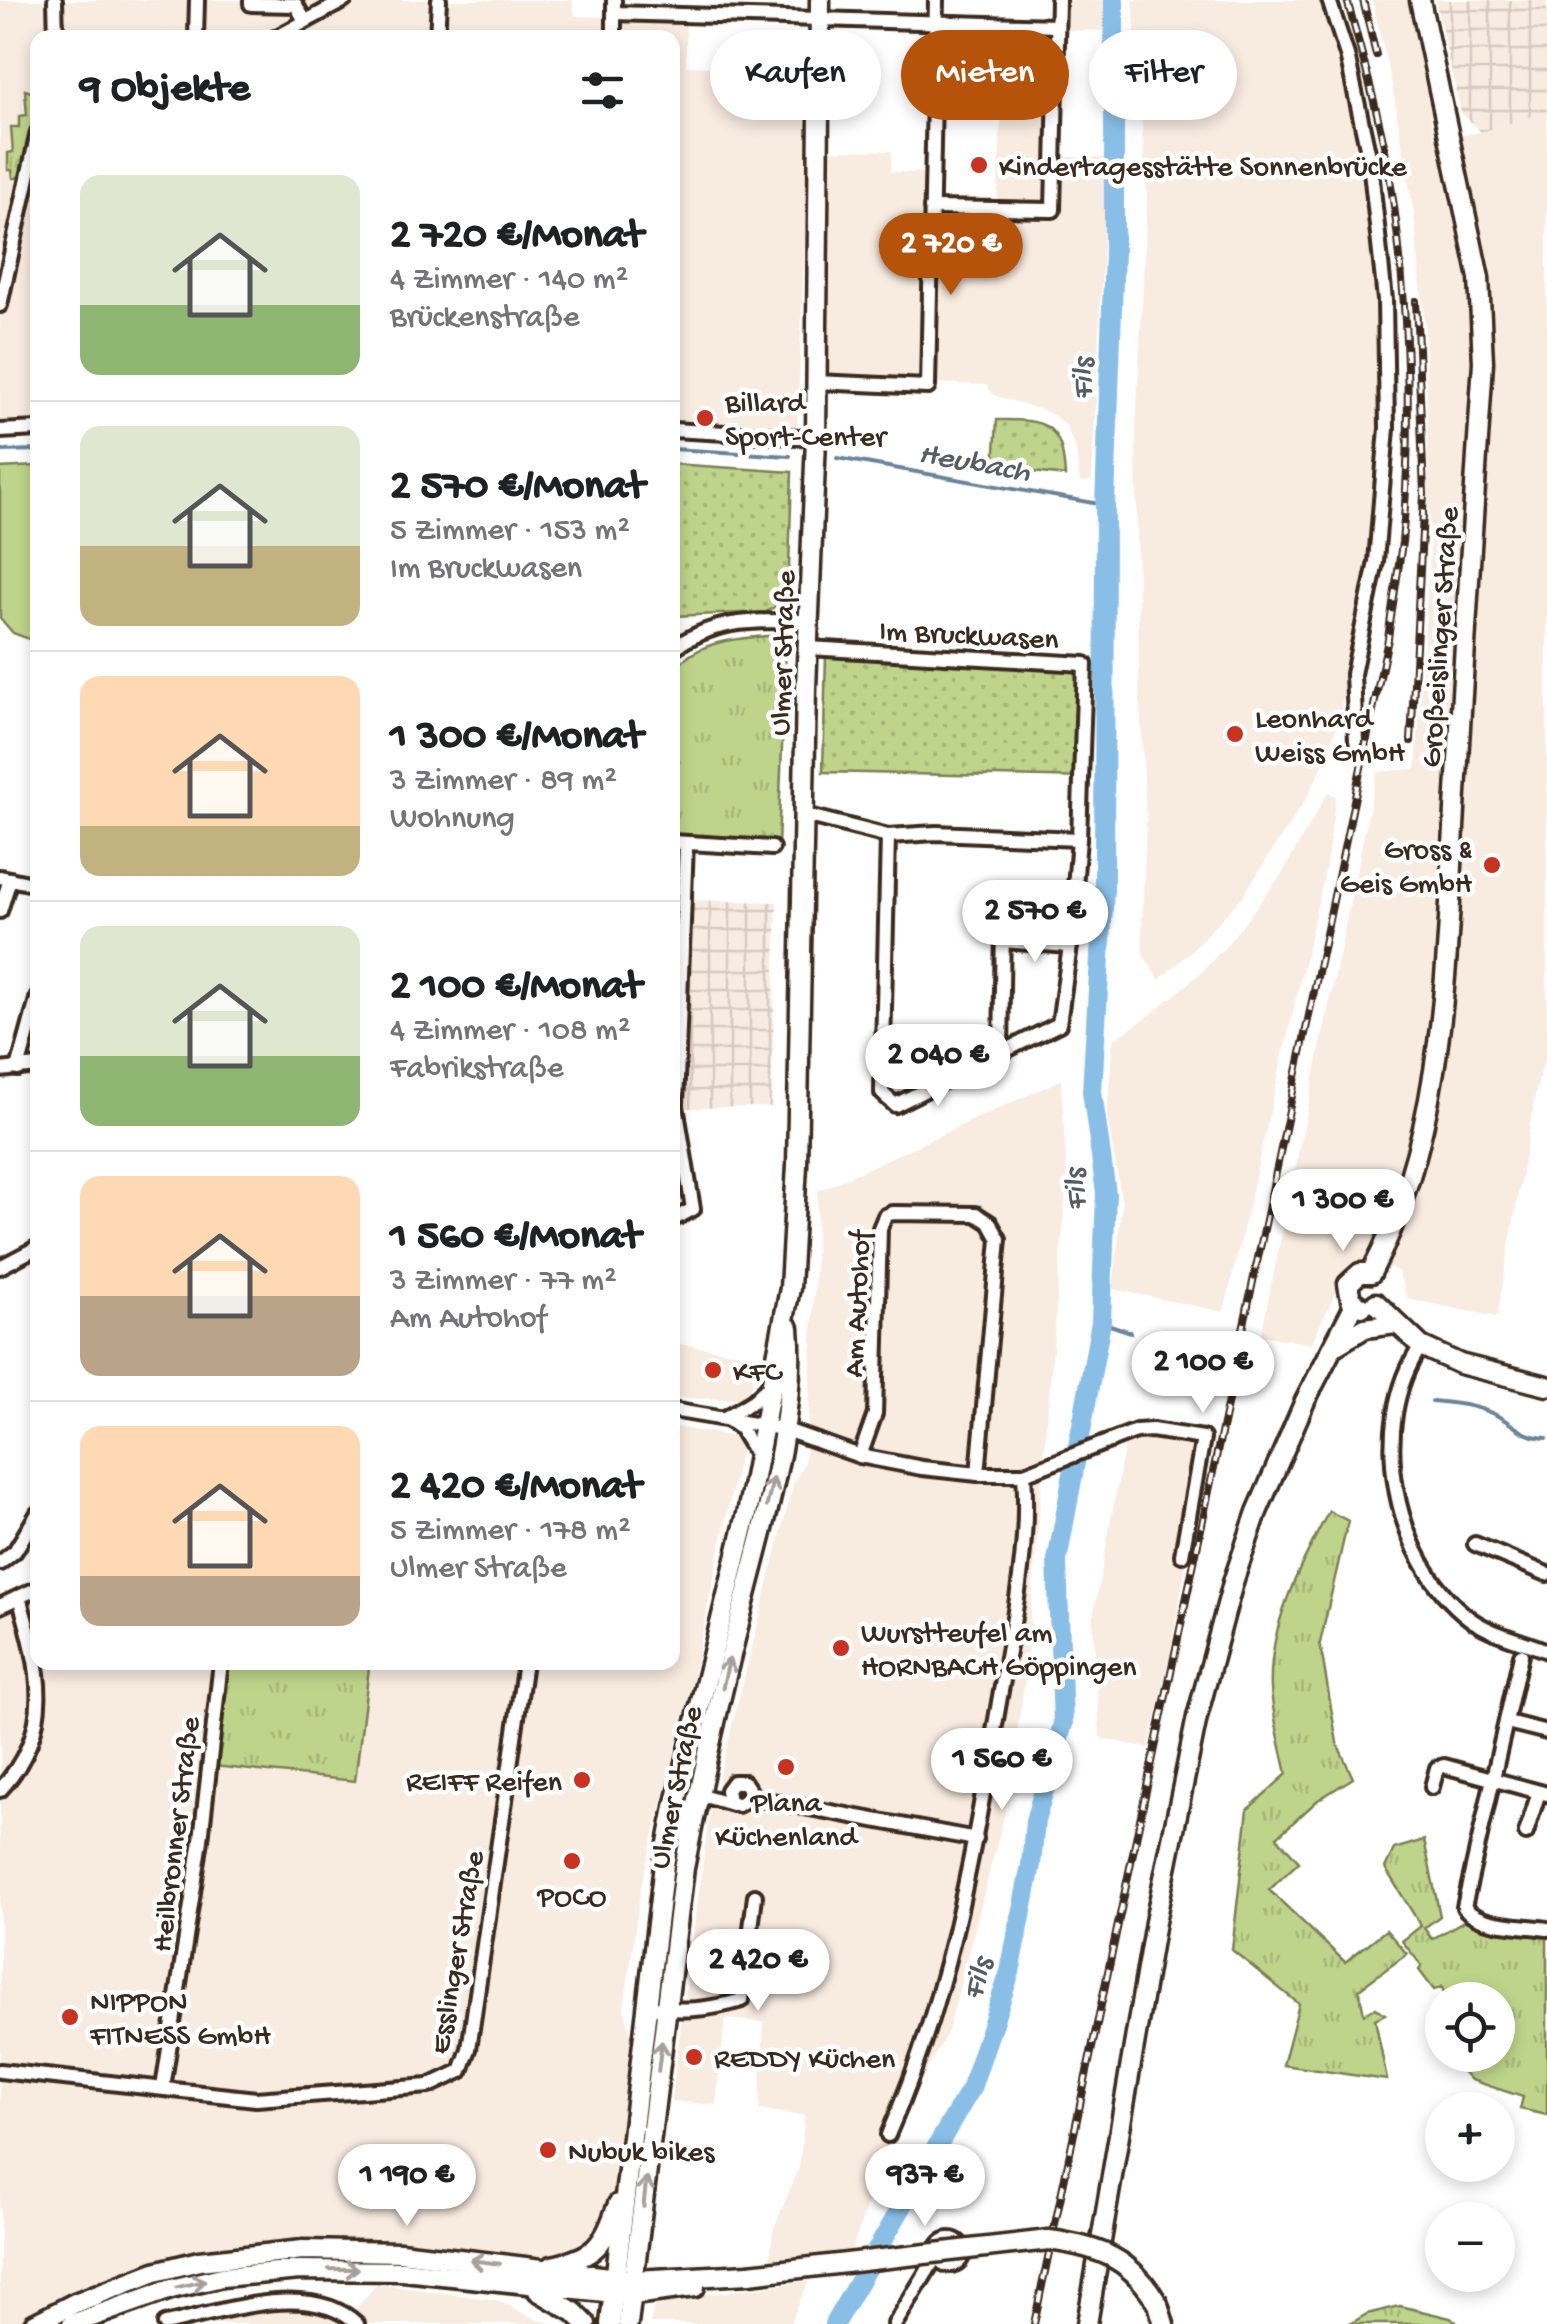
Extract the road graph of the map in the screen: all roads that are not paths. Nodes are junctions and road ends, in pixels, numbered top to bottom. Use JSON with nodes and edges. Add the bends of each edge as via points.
{"nodes":[{"id":1,"x":197,"y":0,"type":"edge"},
{"id":2,"x":251,"y":0,"type":"edge"},
{"id":3,"x":345,"y":0,"type":"edge"},
{"id":4,"x":438,"y":0,"type":"edge"},
{"id":5,"x":936,"y":0,"type":"edge"},
{"id":6,"x":1058,"y":0,"type":"edge"},
{"id":7,"x":1330,"y":0,"type":"edge"},
{"id":8,"x":1420,"y":0,"type":"edge"},
{"id":9,"x":52,"y":5,"type":"edge"},
{"id":10,"x":614,"y":6,"type":"edge"},
{"id":11,"x":819,"y":9,"type":"edge"},
{"id":12,"x":305,"y":21,"type":"junction"},
{"id":13,"x":936,"y":22,"type":"junction"},
{"id":14,"x":1057,"y":26,"type":"junction"},
{"id":15,"x":55,"y":30,"type":"edge"},
{"id":16,"x":196,"y":30,"type":"edge"},
{"id":17,"x":289,"y":30,"type":"edge"},
{"id":18,"x":437,"y":30,"type":"edge"},
{"id":19,"x":30,"y":168,"type":"edge"},
{"id":20,"x":931,"y":208,"type":"junction"},
{"id":21,"x":0,"y":305,"type":"edge"},
{"id":22,"x":815,"y":382,"type":"junction"},
{"id":23,"x":30,"y":429,"type":"edge"},
{"id":24,"x":680,"y":430,"type":"edge"},
{"id":25,"x":0,"y":431,"type":"edge"},
{"id":26,"x":816,"y":438,"type":"junction"},
{"id":27,"x":809,"y":621,"type":"junction"},
{"id":28,"x":680,"y":643,"type":"edge"},
{"id":29,"x":808,"y":648,"type":"junction"},
{"id":30,"x":1356,"y":741,"type":"dead end"},
{"id":31,"x":805,"y":815,"type":"junction"},
{"id":32,"x":888,"y":836,"type":"junction"},
{"id":33,"x":1079,"y":840,"type":"junction"},
{"id":34,"x":680,"y":842,"type":"edge"},
{"id":35,"x":772,"y":848,"type":"dead end"},
{"id":36,"x":5,"y":878,"type":"edge"},
{"id":37,"x":30,"y":883,"type":"edge"},
{"id":38,"x":0,"y":911,"type":"edge"},
{"id":39,"x":1003,"y":924,"type":"dead end"},
{"id":40,"x":1003,"y":941,"type":"junction"},
{"id":41,"x":1070,"y":946,"type":"junction"},
{"id":42,"x":30,"y":1025,"type":"edge"},
{"id":43,"x":1001,"y":1053,"type":"junction"},
{"id":44,"x":30,"y":1067,"type":"edge"},
{"id":45,"x":18,"y":1069,"type":"junction"},
{"id":46,"x":0,"y":1070,"type":"edge"},
{"id":47,"x":680,"y":1139,"type":"edge"},
{"id":48,"x":680,"y":1216,"type":"edge"},
{"id":49,"x":30,"y":1251,"type":"edge"},
{"id":50,"x":0,"y":1267,"type":"edge"},
{"id":51,"x":1371,"y":1273,"type":"junction"},
{"id":52,"x":1376,"y":1303,"type":"junction"},
{"id":53,"x":1355,"y":1304,"type":"junction"},
{"id":54,"x":788,"y":1308,"type":"junction"},
{"id":55,"x":1396,"y":1324,"type":"junction"},
{"id":56,"x":1422,"y":1346,"type":"junction"},
{"id":57,"x":1330,"y":1350,"type":"junction"},
{"id":58,"x":772,"y":1382,"type":"junction"},
{"id":59,"x":1547,"y":1386,"type":"edge"},
{"id":60,"x":680,"y":1411,"type":"edge"},
{"id":61,"x":726,"y":1418,"type":"junction"},
{"id":62,"x":774,"y":1428,"type":"junction"},
{"id":63,"x":860,"y":1456,"type":"junction"},
{"id":64,"x":758,"y":1459,"type":"junction"},
{"id":65,"x":978,"y":1474,"type":"junction"},
{"id":66,"x":1024,"y":1474,"type":"junction"},
{"id":67,"x":30,"y":1526,"type":"edge"},
{"id":68,"x":1474,"y":1544,"type":"dead end"},
{"id":69,"x":1182,"y":1555,"type":"dead end"},
{"id":70,"x":0,"y":1563,"type":"edge"},
{"id":71,"x":1547,"y":1574,"type":"edge"},
{"id":72,"x":30,"y":1592,"type":"edge"},
{"id":73,"x":19,"y":1597,"type":"junction"},
{"id":74,"x":0,"y":1606,"type":"edge"},
{"id":75,"x":30,"y":1640,"type":"edge"},
{"id":76,"x":1547,"y":1651,"type":"edge"},
{"id":77,"x":1521,"y":1655,"type":"dead end"},
{"id":78,"x":36,"y":1670,"type":"edge"},
{"id":79,"x":219,"y":1670,"type":"edge"},
{"id":80,"x":524,"y":1670,"type":"edge"},
{"id":81,"x":1507,"y":1722,"type":"junction"},
{"id":82,"x":1547,"y":1732,"type":"edge"},
{"id":83,"x":1495,"y":1781,"type":"junction"},
{"id":84,"x":1432,"y":1787,"type":"dead end"},
{"id":85,"x":0,"y":1790,"type":"edge"},
{"id":86,"x":698,"y":1794,"type":"junction"},
{"id":87,"x":1543,"y":1794,"type":"edge"},
{"id":88,"x":750,"y":1797,"type":"junction"},
{"id":89,"x":732,"y":1804,"type":"junction"},
{"id":90,"x":1526,"y":1832,"type":"dead end"},
{"id":91,"x":976,"y":1839,"type":"junction"},
{"id":92,"x":755,"y":1896,"type":"dead end"},
{"id":93,"x":1547,"y":1929,"type":"edge"},
{"id":94,"x":656,"y":2008,"type":"junction"},
{"id":95,"x":0,"y":2071,"type":"edge"},
{"id":96,"x":163,"y":2088,"type":"junction"},
{"id":97,"x":645,"y":2101,"type":"junction"},
{"id":98,"x":888,"y":2134,"type":"dead end"},
{"id":99,"x":627,"y":2180,"type":"junction"},
{"id":100,"x":937,"y":2256,"type":"dead end"},
{"id":101,"x":538,"y":2269,"type":"junction"},
{"id":102,"x":528,"y":2286,"type":"junction"},
{"id":103,"x":624,"y":2287,"type":"junction"},
{"id":104,"x":34,"y":2324,"type":"edge"},
{"id":105,"x":72,"y":2324,"type":"edge"},
{"id":106,"x":165,"y":2324,"type":"edge"},
{"id":107,"x":357,"y":2324,"type":"edge"},
{"id":108,"x":586,"y":2324,"type":"edge"},
{"id":109,"x":610,"y":2324,"type":"edge"},
{"id":110,"x":628,"y":2324,"type":"edge"},
{"id":111,"x":895,"y":2324,"type":"edge"},
{"id":112,"x":1087,"y":2324,"type":"edge"},
{"id":113,"x":1164,"y":2324,"type":"edge"}],
"edges":[{"from":1,"to":16,"type":"street"},
{"from":2,"to":12,"type":"street","via":[[296,5]]},
{"from":3,"to":12,"type":"street"},
{"from":4,"to":18,"type":"street"},
{"from":5,"to":13,"type":"street"},
{"from":6,"to":14,"type":"street"},
{"from":7,"to":30,"type":"street","via":[[1370,162],[1385,300],[1387,428],[1376,562],[1353,674]]},
{"from":8,"to":51,"type":"main road","name":"Großeislinger Straße","via":[[1479,278],[1483,362],[1442,1016],[1416,1160]]},
{"from":9,"to":15,"type":"street"},
{"from":10,"to":11,"type":"street"},
{"from":11,"to":13,"type":"street"},
{"from":11,"to":22,"type":"main road","name":"Ulmer Straße"},
{"from":12,"to":17,"type":"street"},
{"from":13,"to":14,"type":"street"},
{"from":13,"to":20,"type":"street"},
{"from":14,"to":20,"type":"street","via":[[1052,210]]},
{"from":19,"to":21,"type":"street"},
{"from":20,"to":22,"type":"street","via":[[928,387]]},
{"from":22,"to":26,"type":"main road","name":"Ulmer Straße"},
{"from":23,"to":25,"type":"street"},
{"from":24,"to":26,"type":"street"},
{"from":26,"to":27,"type":"main road","name":"Ulmer Straße"},
{"from":27,"to":28,"type":"street","via":[[737,622],[709,627]]},
{"from":27,"to":29,"type":"main road","name":"Ulmer Straße"},
{"from":29,"to":31,"type":"main road","name":"Ulmer Straße"},
{"from":29,"to":33,"type":"street","name":"Im Bruckwasen","via":[[1085,664]]},
{"from":31,"to":32,"type":"street"},
{"from":31,"to":54,"type":"main road","name":"Ulmer Straße"},
{"from":32,"to":33,"type":"street"},
{"from":32,"to":43,"type":"street","name":"Im Bruckwasen","via":[[882,1093],[895,1104]]},
{"from":33,"to":41,"type":"street","name":"Im Bruckwasen"},
{"from":34,"to":35,"type":"street"},
{"from":36,"to":37,"type":"street"},
{"from":36,"to":38,"type":"street"},
{"from":39,"to":40,"type":"street"},
{"from":40,"to":41,"type":"street"},
{"from":40,"to":43,"type":"street"},
{"from":41,"to":43,"type":"street","name":"Im Bruckwasen","via":[[1059,1024]]},
{"from":42,"to":45,"type":"street"},
{"from":44,"to":45,"type":"street"},
{"from":45,"to":46,"type":"street"},
{"from":47,"to":48,"type":"street","via":[[693,1209]]},
{"from":49,"to":50,"type":"street"},
{"from":51,"to":52,"type":"main road","via":[[1382,1287]]},
{"from":51,"to":53,"type":"main road","via":[[1360,1272],[1348,1284]]},
{"from":52,"to":53,"type":"main road"},
{"from":52,"to":55,"type":"main road"},
{"from":53,"to":57,"type":"main road"},
{"from":54,"to":58,"type":"main road","name":"Ulmer Straße"},
{"from":54,"to":62,"type":"main road","name":"Ulmer Straße","via":[[792,1360]]},
{"from":55,"to":56,"type":"main road"},
{"from":55,"to":57,"type":"main road","via":[[1365,1328]]},
{"from":56,"to":59,"type":"main road","via":[[1460,1364]]},
{"from":56,"to":76,"type":"street","via":[[1408,1366],[1399,1401],[1392,1463],[1398,1510],[1449,1600],[1472,1620]]},
{"from":57,"to":112,"type":"main road","via":[[1257,1512],[1197,1717]]},
{"from":58,"to":61,"type":"street"},
{"from":58,"to":62,"type":"main road","name":"Ulmer Straße"},
{"from":60,"to":61,"type":"street"},
{"from":61,"to":62,"type":"street"},
{"from":61,"to":64,"type":"street"},
{"from":62,"to":63,"type":"street"},
{"from":62,"to":64,"type":"main road","name":"Ulmer Straße"},
{"from":86,"to":62,"type":"main road","name":"Ulmer Straße","one_way":true},
{"from":63,"to":65,"type":"street"},
{"from":63,"to":65,"type":"street","name":"Am Autohof","via":[[874,1414],[885,1216],[976,1214],[999,1240]]},
{"from":64,"to":94,"type":"main road","name":"Ulmer Straße","via":[[664,1864]]},
{"from":65,"to":66,"type":"street"},
{"from":66,"to":69,"type":"street","via":[[1136,1431],[1203,1438]]},
{"from":66,"to":91,"type":"street","via":[[1024,1540]]},
{"from":67,"to":70,"type":"street"},
{"from":68,"to":71,"type":"street"},
{"from":72,"to":73,"type":"street"},
{"from":73,"to":74,"type":"street"},
{"from":73,"to":75,"type":"street"},
{"from":77,"to":81,"type":"street"},
{"from":78,"to":85,"type":"street","via":[[38,1718],[21,1763]]},
{"from":79,"to":96,"type":"street","name":"Heilbronner Straße"},
{"from":80,"to":96,"type":"street","name":"Esslinger Straße","via":[[471,2036],[460,2071],[429,2086],[256,2099]]},
{"from":81,"to":82,"type":"street"},
{"from":81,"to":83,"type":"street"},
{"from":83,"to":84,"type":"street","via":[[1440,1766]]},
{"from":83,"to":87,"type":"street"},
{"from":83,"to":93,"type":"street","via":[[1464,1900],[1467,1913]]},
{"from":86,"to":89,"type":"street"},
{"from":86,"to":94,"type":"main road","name":"Ulmer Straße"},
{"from":87,"to":90,"type":"street"},
{"from":88,"to":89,"type":"street"},
{"from":88,"to":89,"type":"street","via":[[744,1782],[733,1782],[726,1790]]},
{"from":88,"to":91,"type":"street"},
{"from":91,"to":98,"type":"street","via":[[930,2027]]},
{"from":92,"to":94,"type":"street","via":[[742,2000],[696,2010]]},
{"from":94,"to":97,"type":"main road","name":"Ulmer Straße"},
{"from":95,"to":96,"type":"street"},
{"from":97,"to":99,"type":"main road"},
{"from":103,"to":97,"type":"main road","one_way":true},
{"from":99,"to":101,"type":"main road","via":[[605,2240],[592,2254]]},
{"from":99,"to":103,"type":"main road"},
{"from":100,"to":111,"type":"street"},
{"from":101,"to":103,"type":"main road"},
{"from":101,"to":104,"type":"main road","one_way":true,"via":[[400,2252],[256,2253],[155,2272]]},
{"from":102,"to":103,"type":"main road"},
{"from":105,"to":102,"type":"main road","one_way":true,"via":[[171,2289],[247,2274],[402,2271]]},
{"from":102,"to":108,"type":"main road"},
{"from":103,"to":109,"type":"main road"},
{"from":103,"to":110,"type":"main road"},
{"from":103,"to":113,"type":"main road","bridge":true,"via":[[1049,2240],[1108,2254],[1134,2270]]},
{"from":106,"to":107,"type":"street","via":[[298,2300],[324,2304]]}]}
